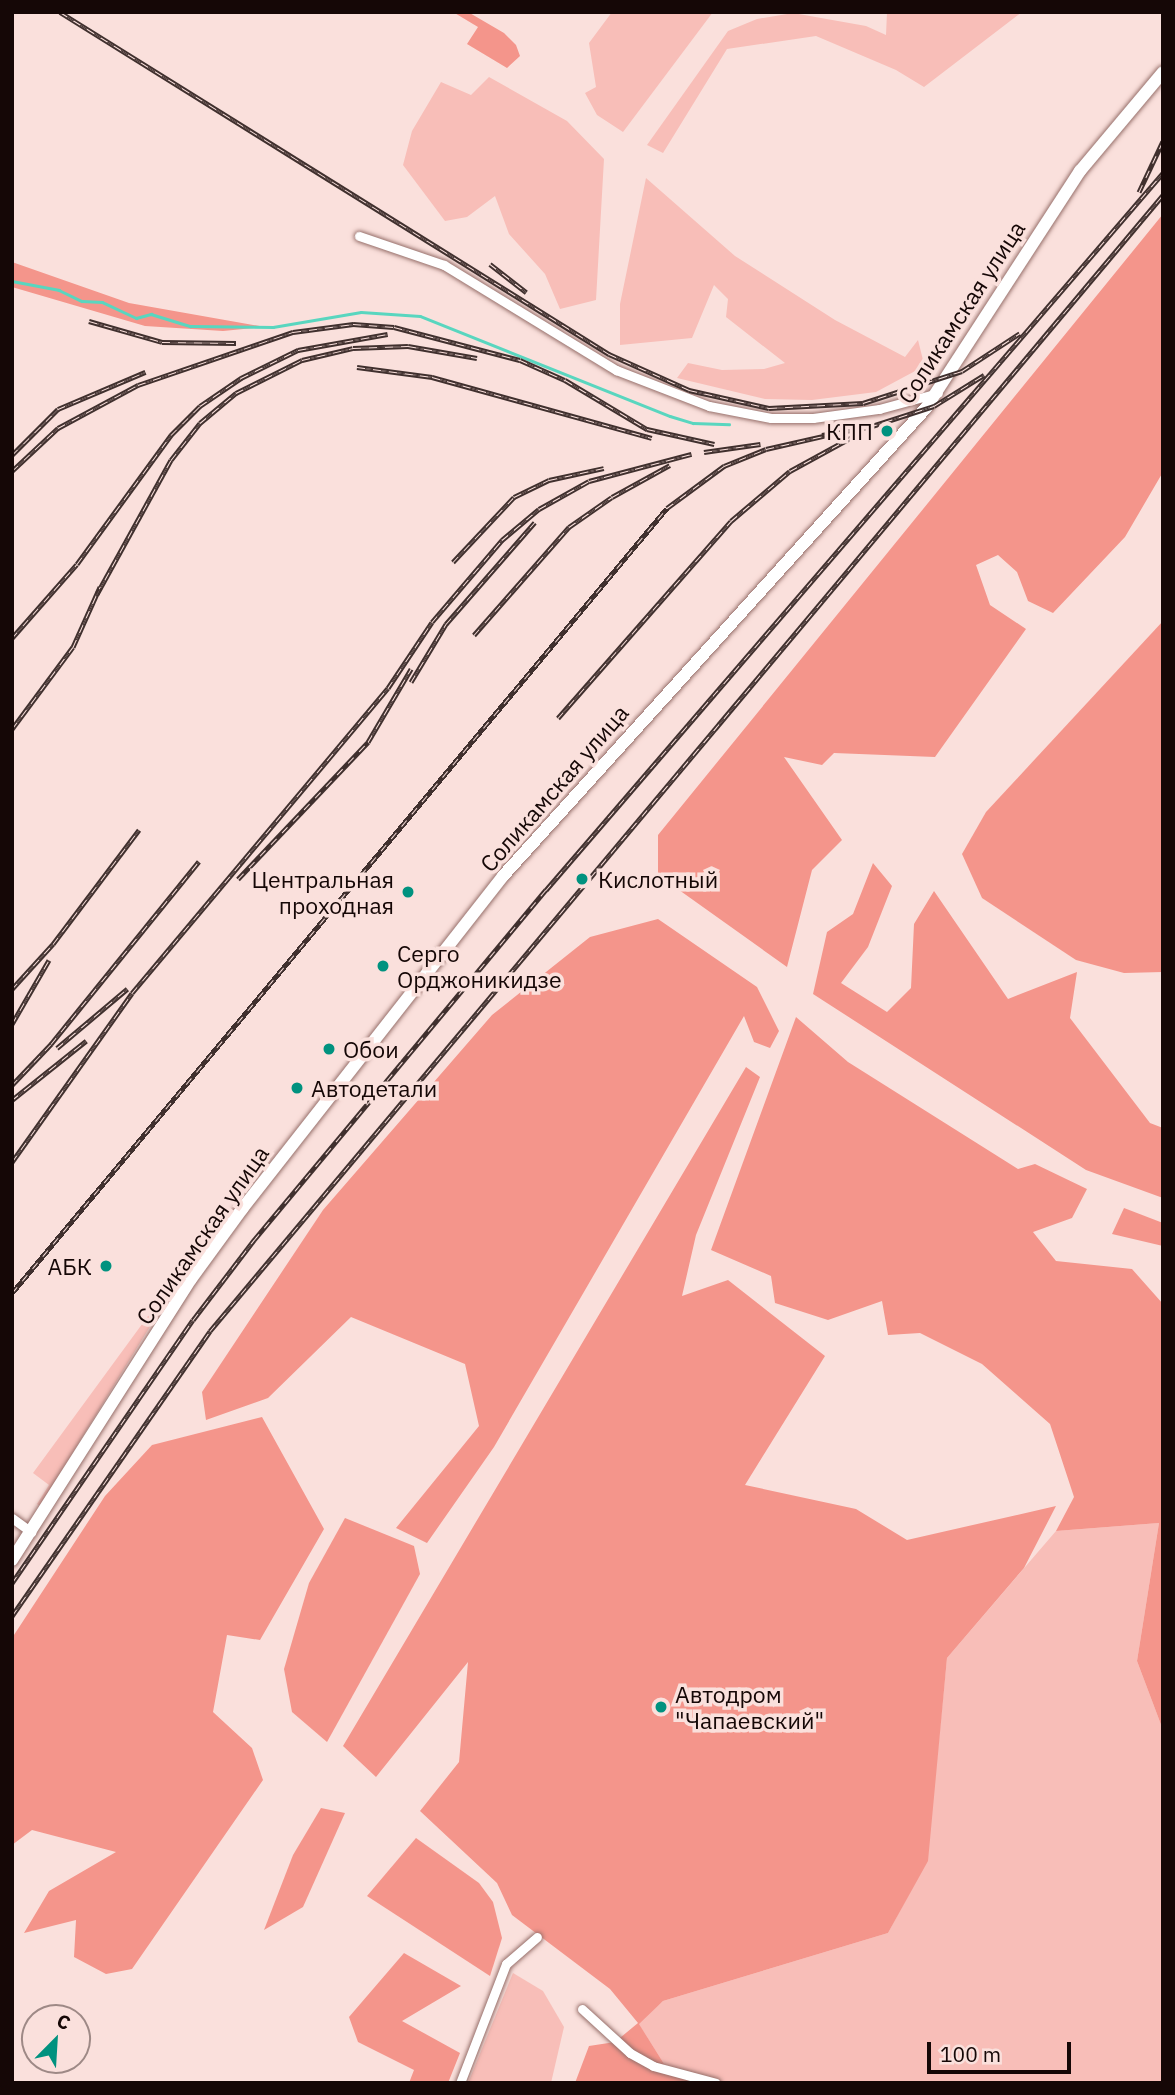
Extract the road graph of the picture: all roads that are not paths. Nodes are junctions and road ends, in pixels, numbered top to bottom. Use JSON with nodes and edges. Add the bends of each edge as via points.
{"nodes":[{"id":1,"x":1163,"y":72,"type":"edge"},
{"id":2,"x":359,"y":236,"type":"dead end"},
{"id":3,"x":938,"y":393,"type":"junction"},
{"id":4,"x":12,"y":1518,"type":"edge"},
{"id":5,"x":31,"y":1532,"type":"junction"},
{"id":6,"x":12,"y":1560,"type":"edge"},
{"id":7,"x":537,"y":1937,"type":"dead end"},
{"id":8,"x":582,"y":2008,"type":"dead end"},
{"id":9,"x":460,"y":2083,"type":"edge"},
{"id":10,"x":716,"y":2083,"type":"edge"}],
"edges":[{"from":1,"to":3,"type":"main road","name":"Соликамская улица","via":[[1080,172]]},
{"from":2,"to":3,"type":"street","via":[[444,265],[616,370],[709,406],[771,418],[813,418],[879,409]]},
{"from":3,"to":5,"type":"main road","name":"Соликамская улица","via":[[640,721],[442,951],[199,1269]]},
{"from":4,"to":5,"type":"street"},
{"from":5,"to":6,"type":"main road","name":"Соликамская улица"},
{"from":7,"to":9,"type":"street","via":[[506,1964]]},
{"from":8,"to":10,"type":"street","via":[[630,2053],[653,2066]]}]}
